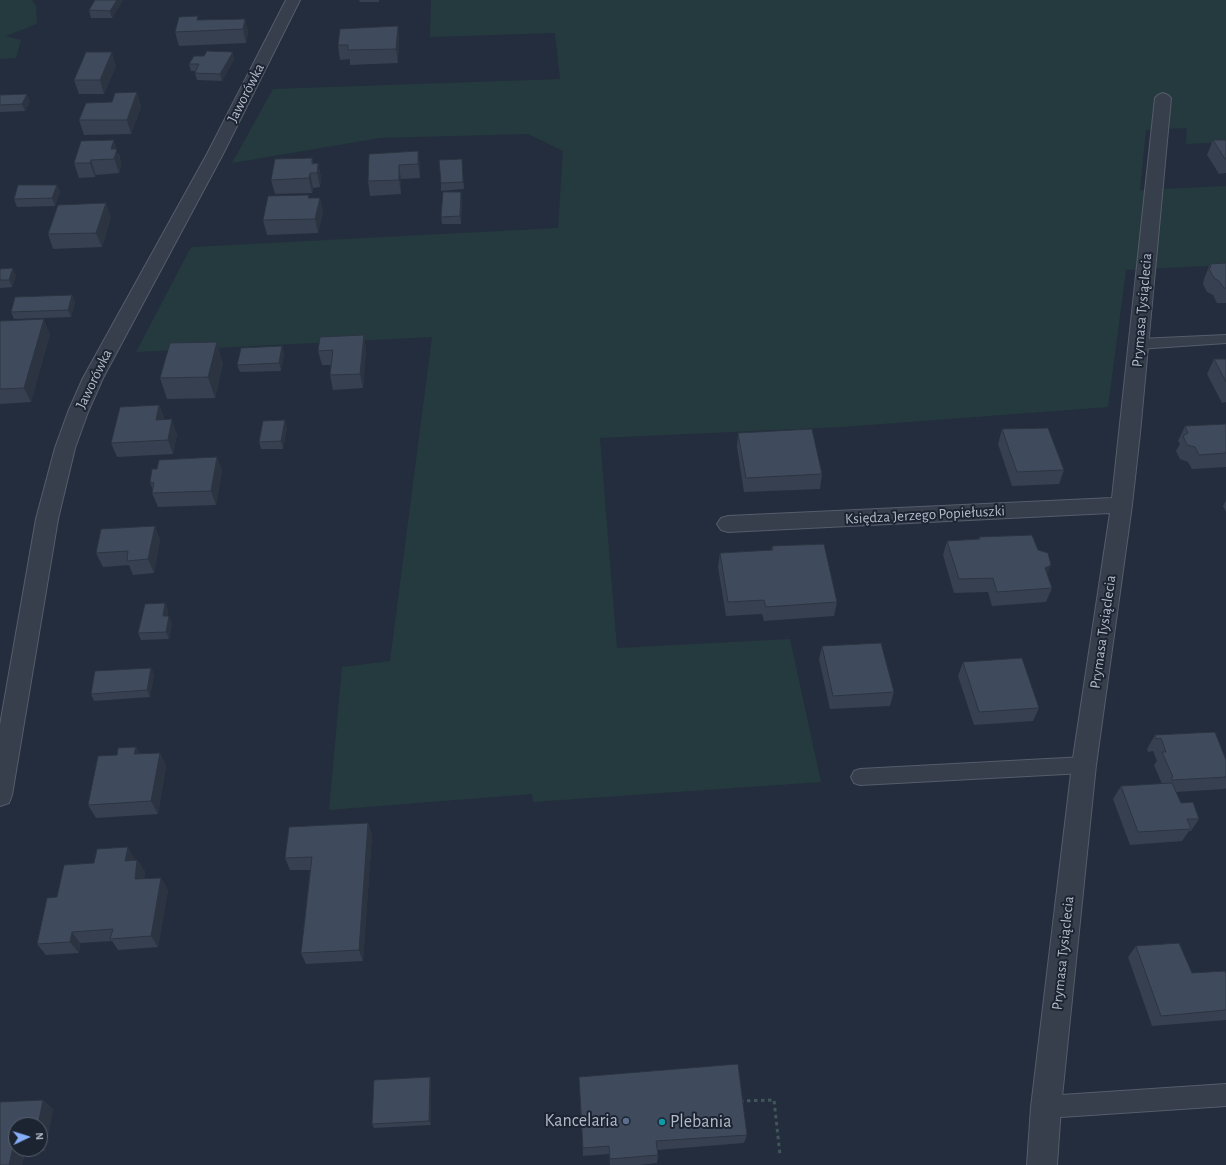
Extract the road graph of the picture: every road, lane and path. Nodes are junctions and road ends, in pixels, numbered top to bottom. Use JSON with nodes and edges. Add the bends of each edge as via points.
{"nodes":[{"id":1,"x":293,"y":0,"type":"edge"},
{"id":2,"x":1163,"y":98,"type":"dead end"},
{"id":3,"x":1226,"y":339,"type":"edge"},
{"id":4,"x":1139,"y":344,"type":"junction"},
{"id":5,"x":1122,"y":505,"type":"junction"},
{"id":6,"x":728,"y":524,"type":"dead end"},
{"id":7,"x":1084,"y":765,"type":"junction"},
{"id":8,"x":860,"y":777,"type":"dead end"},
{"id":9,"x":0,"y":795,"type":"edge"},
{"id":10,"x":1226,"y":1095,"type":"edge"},
{"id":11,"x":739,"y":1101,"type":"edge"},
{"id":12,"x":1046,"y":1108,"type":"junction"},
{"id":13,"x":780,"y":1155,"type":"dead end"},
{"id":14,"x":1042,"y":1165,"type":"edge"}],
"edges":[{"from":1,"to":9,"type":"street","name":"Jaworówka","via":[[212,161],[93,378],[78,412],[65,448],[47,519]]},
{"from":2,"to":4,"type":"street","name":"Prymasa Tysiąclecia"},
{"from":3,"to":4,"type":"lane"},
{"from":4,"to":5,"type":"street","name":"Prymasa Tysiąclecia"},
{"from":5,"to":6,"type":"street","name":"Księdza Jerzego Popiełuszki"},
{"from":5,"to":7,"type":"street","name":"Prymasa Tysiąclecia"},
{"from":7,"to":8,"type":"lane"},
{"from":7,"to":12,"type":"street","name":"Prymasa Tysiąclecia"},
{"from":10,"to":12,"type":"lane"},
{"from":11,"to":13,"type":"path","via":[[774,1100]]},
{"from":12,"to":14,"type":"street","name":"Prymasa Tysiąclecia"}]}
